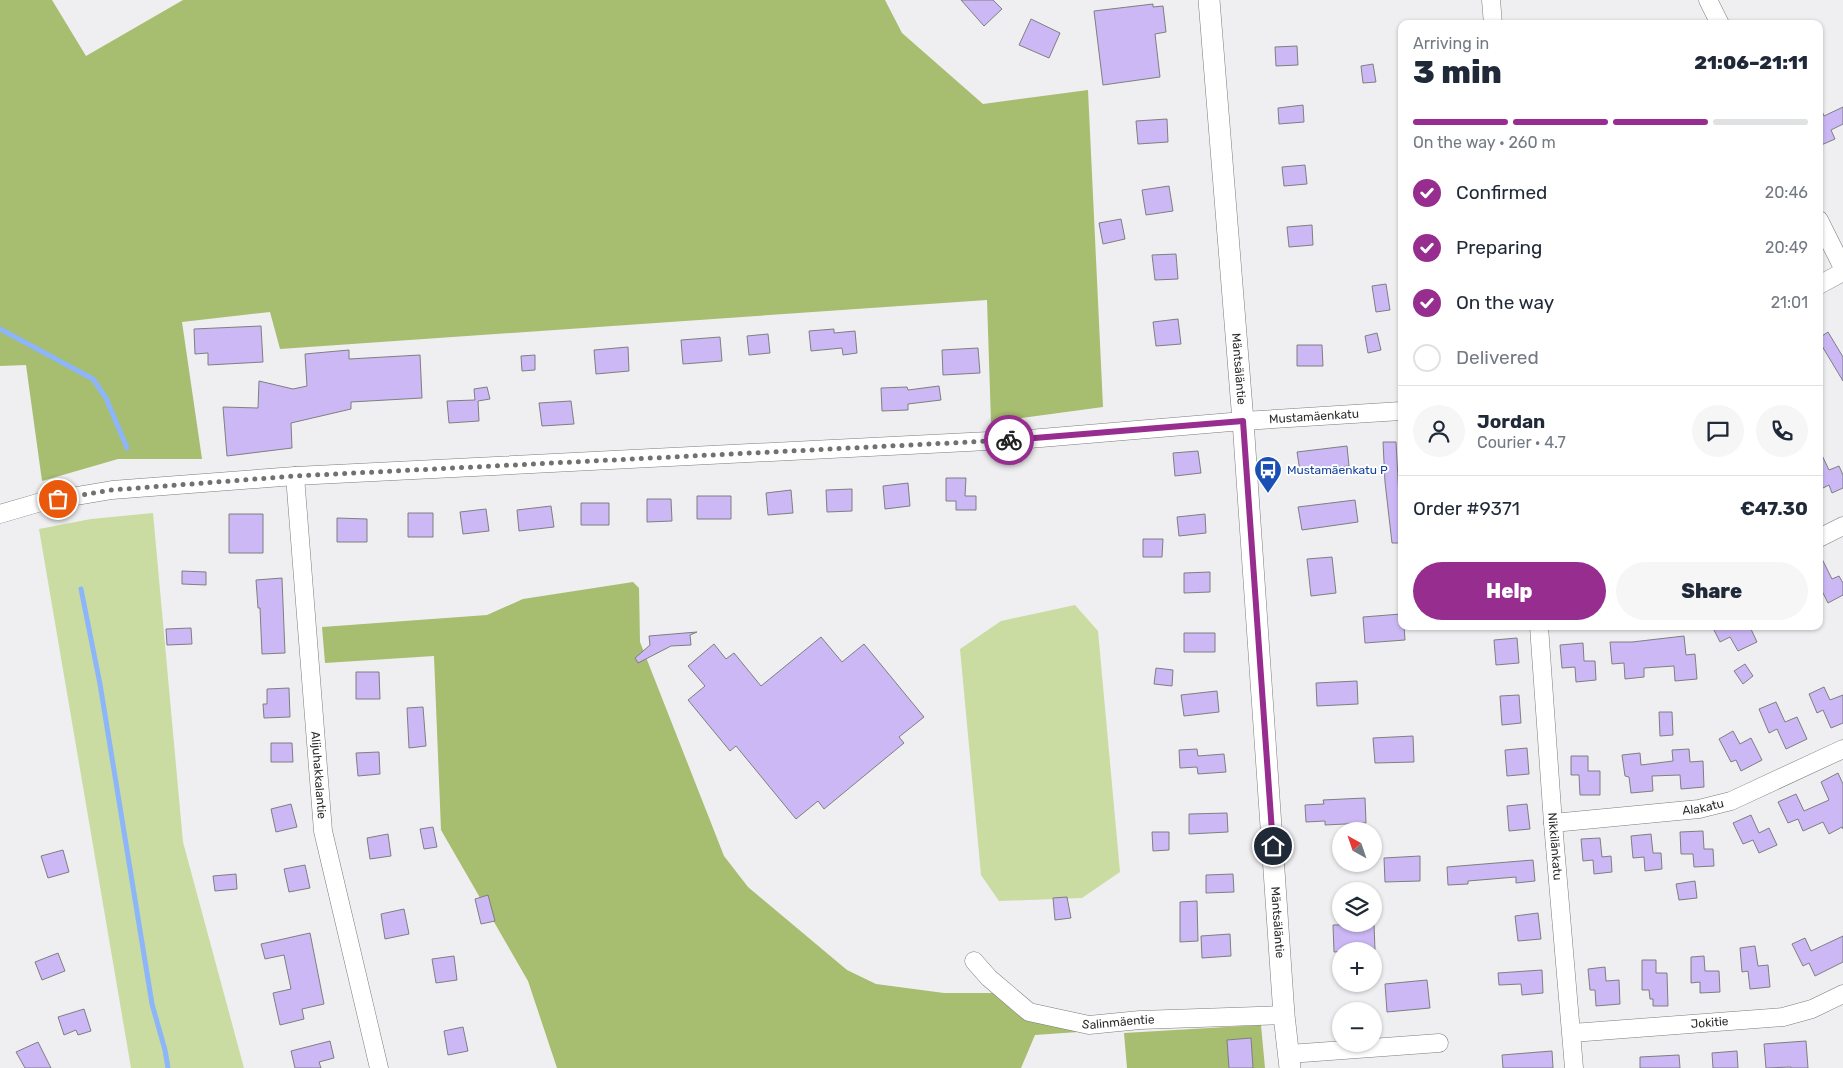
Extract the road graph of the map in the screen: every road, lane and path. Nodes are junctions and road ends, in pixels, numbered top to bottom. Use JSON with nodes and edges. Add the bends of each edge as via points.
{"nodes":[{"id":1,"x":1209,"y":0,"type":"edge"},
{"id":2,"x":1492,"y":0,"type":"edge"},
{"id":3,"x":1708,"y":0,"type":"edge"},
{"id":4,"x":1493,"y":20,"type":"edge"},
{"id":5,"x":1718,"y":20,"type":"edge"},
{"id":6,"x":1823,"y":228,"type":"edge"},
{"id":7,"x":1843,"y":268,"type":"edge"},
{"id":8,"x":1843,"y":272,"type":"edge"},
{"id":9,"x":1823,"y":283,"type":"edge"},
{"id":10,"x":1398,"y":411,"type":"edge"},
{"id":11,"x":1243,"y":421,"type":"junction"},
{"id":12,"x":295,"y":476,"type":"junction"},
{"id":13,"x":0,"y":514,"type":"edge"},
{"id":14,"x":1843,"y":526,"type":"edge"},
{"id":15,"x":1823,"y":536,"type":"edge"},
{"id":16,"x":1539,"y":630,"type":"edge"},
{"id":17,"x":1843,"y":749,"type":"edge"},
{"id":18,"x":1553,"y":823,"type":"junction"},
{"id":19,"x":974,"y":960,"type":"dead end"},
{"id":20,"x":1843,"y":994,"type":"edge"},
{"id":21,"x":1284,"y":1015,"type":"junction"},
{"id":22,"x":1572,"y":1033,"type":"junction"},
{"id":23,"x":1439,"y":1043,"type":"dead end"},
{"id":24,"x":1290,"y":1061,"type":"edge"},
{"id":25,"x":379,"y":1068,"type":"edge"},
{"id":26,"x":1574,"y":1068,"type":"edge"}],
"edges":[{"from":1,"to":11,"type":"street","name":"Mäntsäläntie"},
{"from":2,"to":4,"type":"street"},
{"from":3,"to":5,"type":"street"},
{"from":6,"to":7,"type":"street"},
{"from":8,"to":9,"type":"street"},
{"from":10,"to":11,"type":"street","name":"Mustamäenkatu"},
{"from":11,"to":12,"type":"street","name":"Mustamäenkatu","via":[[1029,439]]},
{"from":11,"to":21,"type":"street","name":"Mäntsäläntie"},
{"from":12,"to":13,"type":"street","name":"Mustamäenkatu","via":[[112,490],[41,502]]},
{"from":12,"to":25,"type":"street","name":"Alijuhakkalantie","via":[[323,831]]},
{"from":14,"to":15,"type":"street"},
{"from":16,"to":18,"type":"street","name":"Nikkilänkatu"},
{"from":17,"to":18,"type":"street","name":"Alakatu","via":[[1731,801],[1699,809]]},
{"from":18,"to":22,"type":"street","name":"Nikkilänkatu"},
{"from":19,"to":21,"type":"street","name":"Salinmäentie","via":[[989,978],[1029,1012],[1089,1025]]},
{"from":20,"to":22,"type":"street","name":"Jokitie","via":[[1812,1009],[1783,1017]]},
{"from":21,"to":24,"type":"street","name":"Mäntsäläntie"},
{"from":22,"to":26,"type":"street","name":"Nikkilänkatu"},
{"from":23,"to":24,"type":"street"}]}
